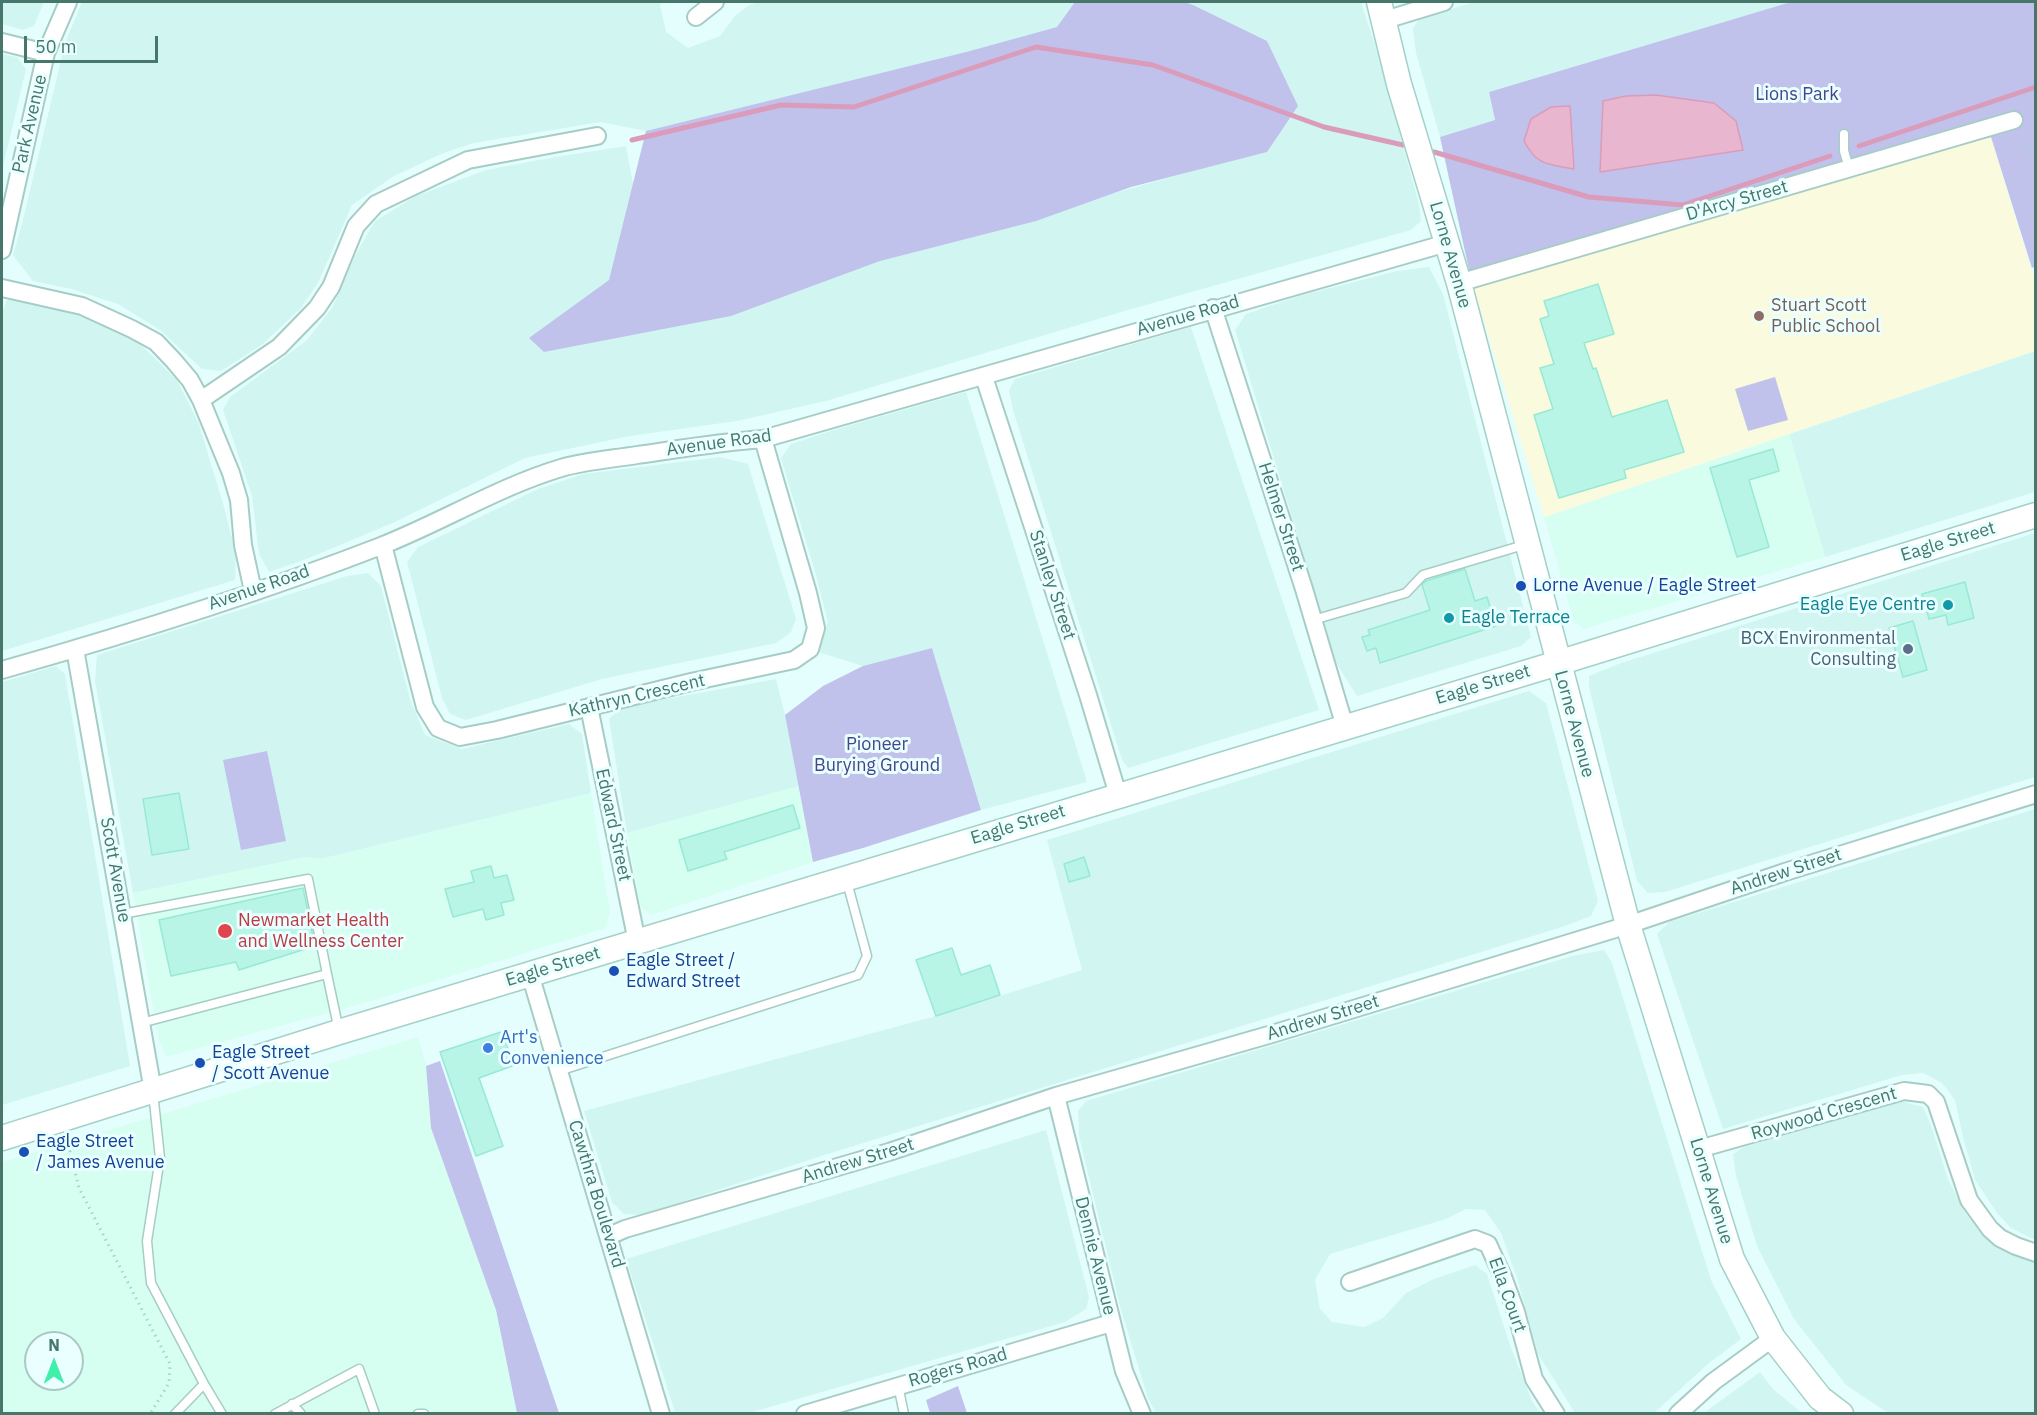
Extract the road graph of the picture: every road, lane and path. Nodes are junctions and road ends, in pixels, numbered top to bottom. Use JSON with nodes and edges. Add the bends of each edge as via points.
{"nodes":[{"id":1,"x":68,"y":2,"type":"edge"},
{"id":2,"x":715,"y":2,"type":"edge"},
{"id":3,"x":1444,"y":2,"type":"edge"},
{"id":4,"x":1382,"y":10,"type":"edge"},
{"id":5,"x":696,"y":17,"type":"dead end"},
{"id":6,"x":2,"y":42,"type":"edge"},
{"id":7,"x":46,"y":54,"type":"junction"},
{"id":8,"x":2014,"y":120,"type":"dead end"},
{"id":9,"x":1844,"y":134,"type":"dead end"},
{"id":10,"x":597,"y":136,"type":"dead end"},
{"id":11,"x":2036,"y":146,"type":"edge"},
{"id":12,"x":2023,"y":151,"type":"dead end"},
{"id":13,"x":1849,"y":168,"type":"junction"},
{"id":14,"x":1448,"y":243,"type":"junction"},
{"id":15,"x":2,"y":250,"type":"edge"},
{"id":16,"x":1459,"y":282,"type":"junction"},
{"id":17,"x":2,"y":288,"type":"edge"},
{"id":18,"x":1213,"y":308,"type":"junction"},
{"id":19,"x":984,"y":377,"type":"junction"},
{"id":20,"x":201,"y":400,"type":"junction"},
{"id":21,"x":763,"y":440,"type":"junction"},
{"id":22,"x":2036,"y":515,"type":"edge"},
{"id":23,"x":1527,"y":544,"type":"junction"},
{"id":24,"x":383,"y":545,"type":"junction"},
{"id":25,"x":253,"y":591,"type":"junction"},
{"id":26,"x":1313,"y":620,"type":"junction"},
{"id":27,"x":75,"y":650,"type":"junction"},
{"id":28,"x":1558,"y":663,"type":"junction"},
{"id":29,"x":2,"y":670,"type":"edge"},
{"id":30,"x":589,"y":707,"type":"junction"},
{"id":31,"x":1345,"y":727,"type":"junction"},
{"id":32,"x":2036,"y":794,"type":"edge"},
{"id":33,"x":1118,"y":795,"type":"junction"},
{"id":34,"x":846,"y":878,"type":"junction"},
{"id":35,"x":122,"y":914,"type":"junction"},
{"id":36,"x":1628,"y":925,"type":"junction"},
{"id":37,"x":637,"y":942,"type":"junction"},
{"id":38,"x":327,"y":974,"type":"junction"},
{"id":39,"x":530,"y":974,"type":"junction"},
{"id":40,"x":141,"y":1023,"type":"junction"},
{"id":41,"x":339,"y":1032,"type":"junction"},
{"id":42,"x":559,"y":1071,"type":"junction"},
{"id":43,"x":153,"y":1090,"type":"junction"},
{"id":44,"x":1056,"y":1096,"type":"junction"},
{"id":45,"x":2,"y":1138,"type":"edge"},
{"id":46,"x":66,"y":1138,"type":"dead end"},
{"id":47,"x":1699,"y":1149,"type":"junction"},
{"id":48,"x":609,"y":1236,"type":"junction"},
{"id":49,"x":2036,"y":1253,"type":"edge"},
{"id":50,"x":1350,"y":1282,"type":"dead end"},
{"id":51,"x":1111,"y":1323,"type":"junction"},
{"id":52,"x":1773,"y":1338,"type":"junction"},
{"id":53,"x":204,"y":1384,"type":"junction"},
{"id":54,"x":898,"y":1385,"type":"junction"},
{"id":55,"x":292,"y":1404,"type":"junction"},
{"id":56,"x":150,"y":1413,"type":"edge"},
{"id":57,"x":175,"y":1413,"type":"edge"},
{"id":58,"x":222,"y":1413,"type":"edge"},
{"id":59,"x":274,"y":1413,"type":"edge"},
{"id":60,"x":301,"y":1413,"type":"edge"},
{"id":61,"x":375,"y":1413,"type":"edge"},
{"id":62,"x":418,"y":1413,"type":"edge"},
{"id":63,"x":424,"y":1413,"type":"edge"},
{"id":64,"x":661,"y":1413,"type":"edge"},
{"id":65,"x":806,"y":1413,"type":"edge"},
{"id":66,"x":904,"y":1413,"type":"edge"},
{"id":67,"x":1142,"y":1413,"type":"edge"},
{"id":68,"x":1556,"y":1413,"type":"edge"},
{"id":69,"x":1678,"y":1413,"type":"edge"},
{"id":70,"x":1841,"y":1413,"type":"edge"}],
"edges":[{"from":1,"to":7,"type":"street","name":"Park Avenue"},
{"from":2,"to":5,"type":"street"},
{"from":3,"to":4,"type":"street"},
{"from":4,"to":14,"type":"main road","name":"Lorne Avenue","via":[[1399,84]]},
{"from":6,"to":7,"type":"street"},
{"from":7,"to":15,"type":"street","name":"Park Avenue"},
{"from":8,"to":13,"type":"street","name":"D'Arcy Street"},
{"from":9,"to":13,"type":"lane"},
{"from":10,"to":20,"type":"street","via":[[468,160],[376,204],[357,226],[331,287],[317,308],[279,347]]},
{"from":11,"to":12,"type":"path"},
{"from":13,"to":16,"type":"street","name":"D'Arcy Street"},
{"from":14,"to":16,"type":"main road","name":"Lorne Avenue"},
{"from":14,"to":18,"type":"street","name":"Avenue Road"},
{"from":16,"to":23,"type":"main road","name":"Lorne Avenue"},
{"from":17,"to":20,"type":"street","via":[[82,306],[156,342]]},
{"from":18,"to":19,"type":"street","name":"Avenue Road"},
{"from":18,"to":26,"type":"street","name":"Helmer Street"},
{"from":19,"to":21,"type":"street","name":"Avenue Road"},
{"from":19,"to":33,"type":"street","name":"Stanley Street"},
{"from":20,"to":25,"type":"street","via":[[239,500]]},
{"from":21,"to":24,"type":"street","name":"Avenue Road","via":[[647,453],[561,468],[507,488]]},
{"from":21,"to":30,"type":"street","name":"Kathryn Crescent","via":[[816,628],[810,650],[794,660]]},
{"from":22,"to":28,"type":"main road","name":"Eagle Street"},
{"from":23,"to":26,"type":"lane","via":[[1423,575],[1406,593]]},
{"from":23,"to":28,"type":"main road","name":"Lorne Avenue"},
{"from":24,"to":25,"type":"street","name":"Avenue Road"},
{"from":24,"to":30,"type":"street","name":"Kathryn Crescent","via":[[425,707],[438,728],[460,737]]},
{"from":25,"to":27,"type":"street","name":"Avenue Road"},
{"from":26,"to":31,"type":"street","name":"Helmer Street"},
{"from":27,"to":29,"type":"street","name":"Avenue Road"},
{"from":27,"to":35,"type":"street","name":"Scott Avenue"},
{"from":28,"to":31,"type":"main road","name":"Eagle Street"},
{"from":28,"to":36,"type":"main road","name":"Lorne Avenue"},
{"from":30,"to":37,"type":"street","name":"Edward Street"},
{"from":31,"to":33,"type":"main road","name":"Eagle Street"},
{"from":32,"to":36,"type":"street","name":"Andrew Street"},
{"from":33,"to":34,"type":"main road","name":"Eagle Street"},
{"from":34,"to":37,"type":"main road","name":"Eagle Street"},
{"from":34,"to":42,"type":"lane","via":[[867,956],[858,975]]},
{"from":35,"to":38,"type":"lane","via":[[308,879]]},
{"from":35,"to":40,"type":"street","name":"Scott Avenue"},
{"from":36,"to":44,"type":"street","name":"Andrew Street"},
{"from":36,"to":47,"type":"main road","name":"Lorne Avenue"},
{"from":37,"to":39,"type":"main road","name":"Eagle Street"},
{"from":38,"to":40,"type":"lane"},
{"from":38,"to":41,"type":"lane"},
{"from":39,"to":41,"type":"main road","name":"Eagle Street"},
{"from":39,"to":42,"type":"street","name":"Cawthra Boulevard"},
{"from":40,"to":43,"type":"street","name":"Scott Avenue"},
{"from":41,"to":43,"type":"main road","name":"Eagle Street"},
{"from":42,"to":48,"type":"street","name":"Cawthra Boulevard"},
{"from":43,"to":45,"type":"main road","name":"Eagle Street"},
{"from":43,"to":53,"type":"lane","via":[[159,1158],[147,1241],[151,1284]]},
{"from":44,"to":48,"type":"street","name":"Andrew Street","via":[[889,1152]]},
{"from":44,"to":51,"type":"street","name":"Dennie Avenue"},
{"from":46,"to":56,"type":"path","via":[[79,1188],[170,1364],[169,1383]]},
{"from":47,"to":49,"type":"street","name":"Roywood Crescent","via":[[1904,1091],[1928,1094],[1936,1102],[1969,1200],[1995,1233]]},
{"from":47,"to":52,"type":"main road","name":"Lorne Avenue","via":[[1732,1259]]},
{"from":48,"to":64,"type":"street","name":"Cawthra Boulevard"},
{"from":50,"to":68,"type":"street","name":"Ella Court","via":[[1474,1239],[1488,1244],[1516,1312],[1534,1379]]},
{"from":51,"to":54,"type":"street","name":"Rogers Road"},
{"from":51,"to":67,"type":"street","name":"Dennie Avenue","via":[[1124,1371]]},
{"from":52,"to":69,"type":"street"},
{"from":52,"to":70,"type":"main road","name":"Lorne Avenue","via":[[1820,1398]]},
{"from":53,"to":57,"type":"lane"},
{"from":53,"to":58,"type":"lane"},
{"from":54,"to":65,"type":"street","name":"Rogers Road"},
{"from":54,"to":66,"type":"lane"},
{"from":55,"to":59,"type":"lane"},
{"from":55,"to":60,"type":"lane"},
{"from":55,"to":61,"type":"lane","via":[[359,1369]]},
{"from":62,"to":63,"type":"lane"}]}
